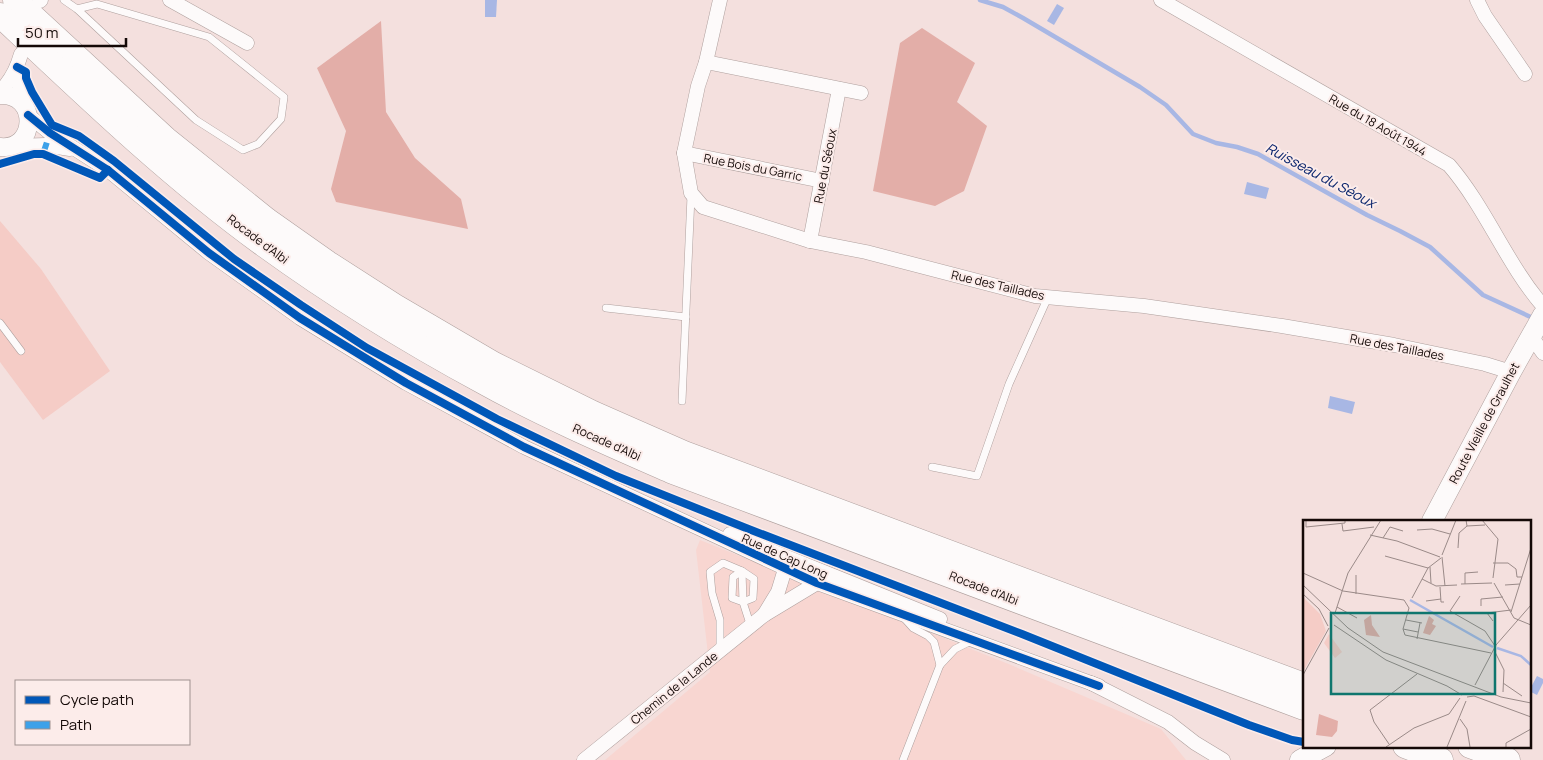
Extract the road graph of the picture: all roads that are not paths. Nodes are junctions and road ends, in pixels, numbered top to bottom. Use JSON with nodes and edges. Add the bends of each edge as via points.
{"nodes":[{"id":1,"x":15,"y":0,"type":"edge"},
{"id":2,"x":64,"y":0,"type":"edge"},
{"id":3,"x":170,"y":0,"type":"edge"},
{"id":4,"x":720,"y":0,"type":"edge"},
{"id":5,"x":1161,"y":0,"type":"edge"},
{"id":6,"x":1477,"y":0,"type":"edge"},
{"id":7,"x":77,"y":9,"type":"junction"},
{"id":8,"x":0,"y":15,"type":"edge"},
{"id":9,"x":247,"y":43,"type":"dead end"},
{"id":10,"x":706,"y":62,"type":"junction"},
{"id":11,"x":1525,"y":74,"type":"dead end"},
{"id":12,"x":839,"y":90,"type":"junction"},
{"id":13,"x":0,"y":93,"type":"edge"},
{"id":14,"x":861,"y":94,"type":"dead end"},
{"id":15,"x":27,"y":111,"type":"junction"},
{"id":16,"x":4,"y":148,"type":"edge"},
{"id":17,"x":75,"y":150,"type":"junction"},
{"id":18,"x":684,"y":153,"type":"junction"},
{"id":19,"x":822,"y":181,"type":"junction"},
{"id":20,"x":691,"y":193,"type":"junction"},
{"id":21,"x":810,"y":242,"type":"junction"},
{"id":22,"x":1048,"y":297,"type":"junction"},
{"id":23,"x":606,"y":308,"type":"dead end"},
{"id":24,"x":686,"y":317,"type":"junction"},
{"id":25,"x":1539,"y":320,"type":"edge"},
{"id":26,"x":0,"y":323,"type":"edge"},
{"id":27,"x":21,"y":351,"type":"dead end"},
{"id":28,"x":1543,"y":353,"type":"edge"},
{"id":29,"x":1511,"y":372,"type":"junction"},
{"id":30,"x":682,"y":401,"type":"dead end"},
{"id":31,"x":932,"y":467,"type":"dead end"},
{"id":32,"x":636,"y":498,"type":"junction"},
{"id":33,"x":1433,"y":520,"type":"edge"},
{"id":34,"x":764,"y":547,"type":"junction"},
{"id":35,"x":785,"y":569,"type":"junction"},
{"id":36,"x":742,"y":570,"type":"junction"},
{"id":37,"x":813,"y":577,"type":"junction"},
{"id":38,"x":888,"y":598,"type":"junction"},
{"id":39,"x":743,"y":602,"type":"junction"},
{"id":40,"x":901,"y":614,"type":"junction"},
{"id":41,"x":764,"y":615,"type":"junction"},
{"id":42,"x":751,"y":627,"type":"junction"},
{"id":43,"x":971,"y":640,"type":"junction"},
{"id":44,"x":720,"y":651,"type":"junction"},
{"id":45,"x":940,"y":665,"type":"junction"},
{"id":46,"x":1303,"y":685,"type":"edge"},
{"id":47,"x":1099,"y":686,"type":"junction"},
{"id":48,"x":1303,"y":708,"type":"edge"},
{"id":49,"x":1195,"y":742,"type":"junction"},
{"id":50,"x":1410,"y":748,"type":"edge"},
{"id":51,"x":1475,"y":748,"type":"edge"},
{"id":52,"x":1327,"y":751,"type":"edge"},
{"id":53,"x":584,"y":760,"type":"edge"},
{"id":54,"x":903,"y":760,"type":"edge"},
{"id":55,"x":1204,"y":760,"type":"edge"},
{"id":56,"x":1223,"y":760,"type":"edge"},
{"id":57,"x":1301,"y":760,"type":"edge"},
{"id":58,"x":1441,"y":760,"type":"edge"},
{"id":59,"x":1508,"y":760,"type":"edge"}],
"edges":[{"from":1,"to":46,"type":"highway","name":"Rocade d'Albi","via":[[166,139],[267,220],[395,306],[494,364],[684,453]]},
{"from":2,"to":7,"type":"lane"},
{"from":3,"to":9,"type":"street"},
{"from":4,"to":10,"type":"street"},
{"from":5,"to":25,"type":"street","name":"Rue du 18 Août 1944","via":[[1449,165],[1515,267]]},
{"from":6,"to":11,"type":"street"},
{"from":7,"to":7,"type":"lane","via":[[196,120],[243,150],[258,144],[281,119],[284,97],[209,37],[97,4]]},
{"from":8,"to":48,"type":"highway","name":"Rocade d'Albi","via":[[155,159],[262,244],[393,330],[484,383],[582,432],[673,472]]},
{"from":10,"to":12,"type":"street"},
{"from":10,"to":18,"type":"street"},
{"from":12,"to":14,"type":"street"},
{"from":12,"to":19,"type":"street","name":"Rue du Séoux"},
{"from":13,"to":15,"type":"street","via":[[19,100]]},
{"from":13,"to":15,"type":"street","via":[[19,61],[19,85]]},
{"from":15,"to":16,"type":"street","via":[[29,124],[26,133],[21,140]]},
{"from":15,"to":17,"type":"street","name":"Rue de Cap Long"},
{"from":16,"to":17,"type":"street","name":"Rue de Cap Long","via":[[45,145]]},
{"from":17,"to":32,"type":"street","name":"Rue de Cap Long","via":[[108,170],[208,253],[300,318],[406,383],[524,447]]},
{"from":18,"to":19,"type":"street","name":"Rue Bois du Garric"},
{"from":18,"to":20,"type":"street"},
{"from":19,"to":21,"type":"street","name":"Rue du Séoux"},
{"from":20,"to":21,"type":"street","name":"Rue des Taillades","via":[[703,207]]},
{"from":20,"to":24,"type":"lane"},
{"from":21,"to":22,"type":"street","name":"Rue des Taillades","via":[[866,252]]},
{"from":22,"to":29,"type":"street","name":"Rue des Taillades","via":[[1144,306],[1282,326],[1485,364]]},
{"from":22,"to":31,"type":"lane","via":[[1009,384],[977,476]]},
{"from":23,"to":24,"type":"lane"},
{"from":24,"to":30,"type":"lane"},
{"from":25,"to":28,"type":"street","name":"Rue du 18 Août 1944"},
{"from":25,"to":29,"type":"main road","name":"Route Vieille de Graulhet"},
{"from":26,"to":27,"type":"lane"},
{"from":29,"to":33,"type":"main road","name":"Route Vieille de Graulhet"},
{"from":32,"to":34,"type":"street","name":"Rue de Cap Long"},
{"from":32,"to":35,"type":"street","name":"Rue de Cap Long"},
{"from":34,"to":37,"type":"street"},
{"from":34,"to":38,"type":"street","name":"Rue de Cap Long"},
{"from":35,"to":37,"type":"street"},
{"from":35,"to":41,"type":"street","name":"Chemin de la Lande","via":[[778,592]]},
{"from":36,"to":39,"type":"lane"},
{"from":36,"to":39,"type":"lane","via":[[754,579],[753,598]]},
{"from":36,"to":44,"type":"lane","via":[[723,563],[710,572],[720,620]]},
{"from":37,"to":38,"type":"street"},
{"from":37,"to":40,"type":"street","name":"Rue de Cap Long"},
{"from":37,"to":41,"type":"street","name":"Chemin de la Lande"},
{"from":38,"to":47,"type":"street","name":"Rue de Cap Long"},
{"from":39,"to":42,"type":"lane"},
{"from":40,"to":43,"type":"street","name":"Rue de Cap Long"},
{"from":40,"to":45,"type":"lane","via":[[913,628],[934,642]]},
{"from":41,"to":42,"type":"street","name":"Chemin de la Lande"},
{"from":42,"to":44,"type":"street","name":"Chemin de la Lande"},
{"from":43,"to":45,"type":"lane","via":[[955,649]]},
{"from":43,"to":47,"type":"street","name":"Rue de Cap Long"},
{"from":44,"to":53,"type":"street","name":"Chemin de la Lande"},
{"from":45,"to":54,"type":"lane"},
{"from":47,"to":49,"type":"street","name":"Rue de Cap Long","via":[[1168,722]]},
{"from":49,"to":55,"type":"street","name":"Rue de Cap Long"},
{"from":49,"to":56,"type":"street","name":"Rue de Cap Long"},
{"from":50,"to":58,"type":"highway"},
{"from":51,"to":59,"type":"highway"},
{"from":52,"to":57,"type":"main road"}]}
